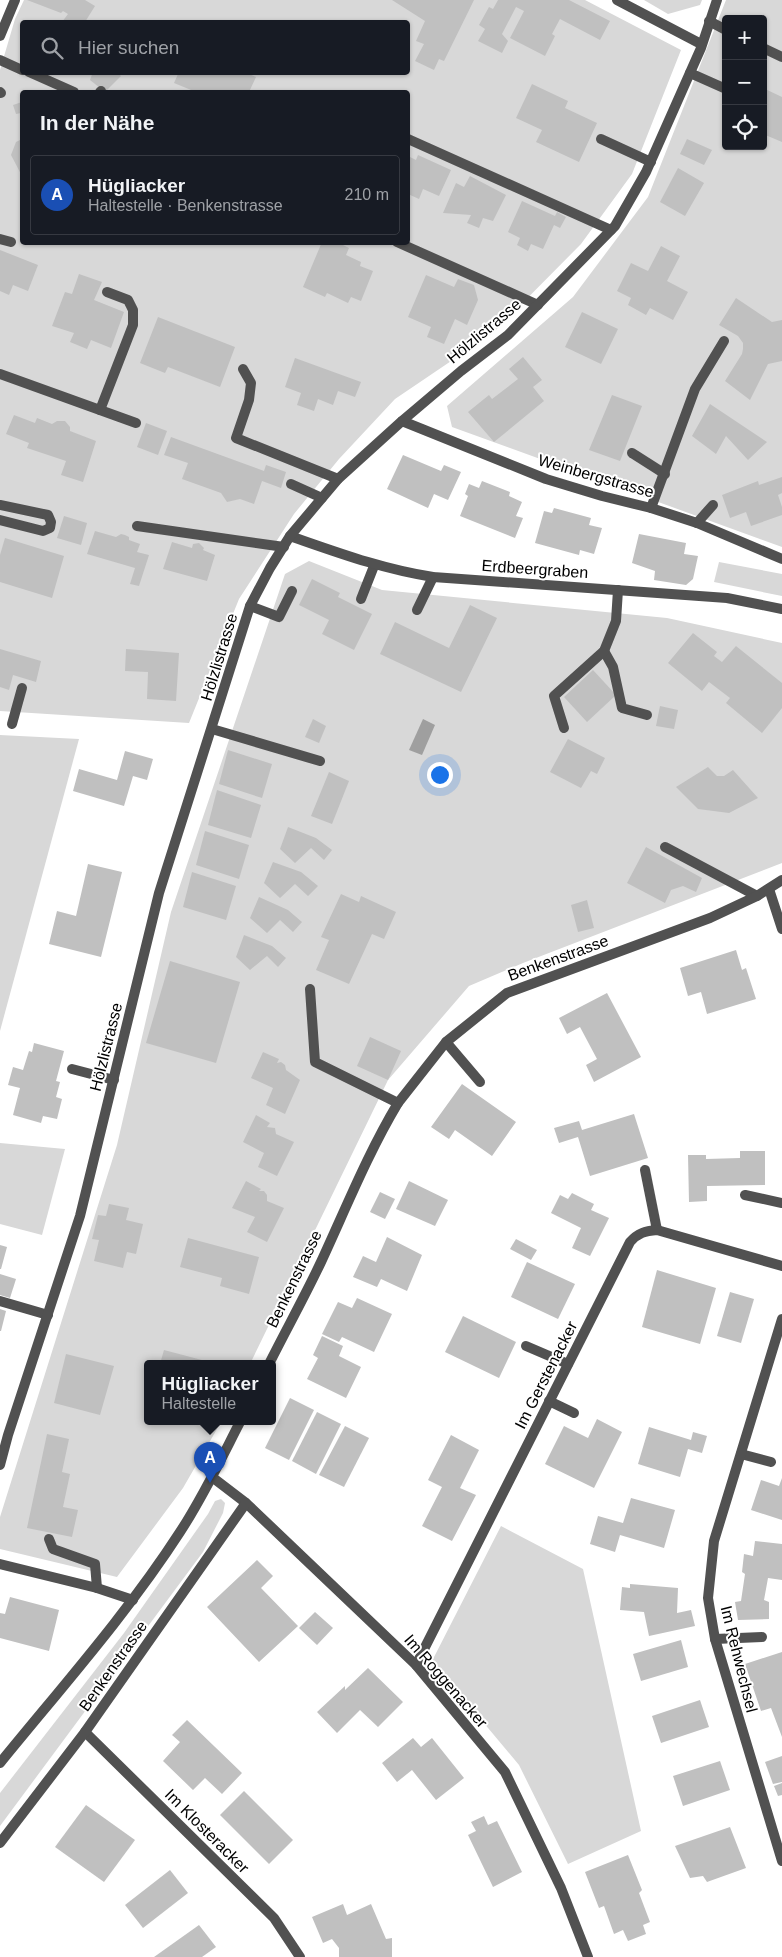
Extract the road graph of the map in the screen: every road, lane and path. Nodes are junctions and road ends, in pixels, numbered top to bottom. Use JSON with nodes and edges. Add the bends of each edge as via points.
{"nodes":[{"id":1,"x":15,"y":0,"type":"edge"},
{"id":2,"x":616,"y":0,"type":"edge"},
{"id":3,"x":717,"y":0,"type":"edge"},
{"id":4,"x":709,"y":21,"type":"junction"},
{"id":5,"x":722,"y":28,"type":"edge"},
{"id":6,"x":0,"y":36,"type":"edge"},
{"id":7,"x":701,"y":44,"type":"junction"},
{"id":8,"x":767,"y":50,"type":"edge"},
{"id":9,"x":782,"y":57,"type":"edge"},
{"id":10,"x":0,"y":60,"type":"edge"},
{"id":11,"x":20,"y":69,"type":"edge"},
{"id":12,"x":690,"y":74,"type":"junction"},
{"id":13,"x":36,"y":75,"type":"edge"},
{"id":14,"x":722,"y":87,"type":"edge"},
{"id":15,"x":70,"y":90,"type":"edge"},
{"id":16,"x":601,"y":139,"type":"dead end"},
{"id":17,"x":410,"y":140,"type":"edge"},
{"id":18,"x":651,"y":162,"type":"junction"},
{"id":19,"x":611,"y":230,"type":"junction"},
{"id":20,"x":0,"y":238,"type":"edge"},
{"id":21,"x":11,"y":242,"type":"dead end"},
{"id":22,"x":404,"y":245,"type":"edge"},
{"id":23,"x":107,"y":292,"type":"dead end"},
{"id":24,"x":538,"y":305,"type":"junction"},
{"id":25,"x":724,"y":341,"type":"dead end"},
{"id":26,"x":243,"y":369,"type":"dead end"},
{"id":27,"x":0,"y":374,"type":"edge"},
{"id":28,"x":100,"y":410,"type":"junction"},
{"id":29,"x":402,"y":421,"type":"junction"},
{"id":30,"x":136,"y":423,"type":"dead end"},
{"id":31,"x":632,"y":454,"type":"dead end"},
{"id":32,"x":665,"y":474,"type":"junction"},
{"id":33,"x":338,"y":480,"type":"junction"},
{"id":34,"x":291,"y":484,"type":"dead end"},
{"id":35,"x":322,"y":498,"type":"junction"},
{"id":36,"x":0,"y":505,"type":"edge"},
{"id":37,"x":713,"y":505,"type":"dead end"},
{"id":38,"x":651,"y":508,"type":"junction"},
{"id":39,"x":0,"y":520,"type":"edge"},
{"id":40,"x":697,"y":523,"type":"junction"},
{"id":41,"x":137,"y":526,"type":"dead end"},
{"id":42,"x":290,"y":536,"type":"junction"},
{"id":43,"x":284,"y":547,"type":"junction"},
{"id":44,"x":782,"y":559,"type":"edge"},
{"id":45,"x":374,"y":566,"type":"junction"},
{"id":46,"x":433,"y":577,"type":"junction"},
{"id":47,"x":618,"y":590,"type":"junction"},
{"id":48,"x":292,"y":591,"type":"dead end"},
{"id":49,"x":361,"y":599,"type":"dead end"},
{"id":50,"x":250,"y":606,"type":"junction"},
{"id":51,"x":782,"y":609,"type":"edge"},
{"id":52,"x":417,"y":610,"type":"dead end"},
{"id":53,"x":604,"y":651,"type":"junction"},
{"id":54,"x":22,"y":688,"type":"dead end"},
{"id":55,"x":647,"y":715,"type":"dead end"},
{"id":56,"x":12,"y":724,"type":"dead end"},
{"id":57,"x":564,"y":728,"type":"dead end"},
{"id":58,"x":212,"y":729,"type":"junction"},
{"id":59,"x":320,"y":761,"type":"dead end"},
{"id":60,"x":665,"y":847,"type":"dead end"},
{"id":61,"x":782,"y":880,"type":"edge"},
{"id":62,"x":770,"y":889,"type":"junction"},
{"id":63,"x":757,"y":896,"type":"junction"},
{"id":64,"x":782,"y":929,"type":"edge"},
{"id":65,"x":310,"y":989,"type":"dead end"},
{"id":66,"x":446,"y":1042,"type":"junction"},
{"id":67,"x":72,"y":1069,"type":"dead end"},
{"id":68,"x":114,"y":1080,"type":"junction"},
{"id":69,"x":480,"y":1082,"type":"dead end"},
{"id":70,"x":398,"y":1103,"type":"junction"},
{"id":71,"x":645,"y":1170,"type":"dead end"},
{"id":72,"x":745,"y":1195,"type":"dead end"},
{"id":73,"x":782,"y":1203,"type":"edge"},
{"id":74,"x":657,"y":1230,"type":"junction"},
{"id":75,"x":782,"y":1266,"type":"edge"},
{"id":76,"x":0,"y":1301,"type":"edge"},
{"id":77,"x":48,"y":1315,"type":"junction"},
{"id":78,"x":782,"y":1319,"type":"edge"},
{"id":79,"x":526,"y":1346,"type":"dead end"},
{"id":80,"x":271,"y":1360,"type":"edge"},
{"id":81,"x":568,"y":1364,"type":"junction"},
{"id":82,"x":549,"y":1401,"type":"junction"},
{"id":83,"x":574,"y":1413,"type":"dead end"},
{"id":84,"x":238,"y":1425,"type":"edge"},
{"id":85,"x":741,"y":1454,"type":"junction"},
{"id":86,"x":771,"y":1462,"type":"dead end"},
{"id":87,"x":0,"y":1465,"type":"edge"},
{"id":88,"x":212,"y":1477,"type":"junction"},
{"id":89,"x":246,"y":1503,"type":"junction"},
{"id":90,"x":48,"y":1539,"type":"dead end"},
{"id":91,"x":0,"y":1564,"type":"edge"},
{"id":92,"x":97,"y":1588,"type":"junction"},
{"id":93,"x":133,"y":1600,"type":"junction"},
{"id":94,"x":762,"y":1637,"type":"dead end"},
{"id":95,"x":715,"y":1639,"type":"junction"},
{"id":96,"x":416,"y":1665,"type":"junction"},
{"id":97,"x":85,"y":1732,"type":"junction"},
{"id":98,"x":0,"y":1763,"type":"edge"},
{"id":99,"x":0,"y":1843,"type":"edge"},
{"id":100,"x":782,"y":1861,"type":"edge"},
{"id":101,"x":300,"y":1957,"type":"edge"},
{"id":102,"x":588,"y":1957,"type":"edge"}],
"edges":[{"from":1,"to":6,"type":"street"},
{"from":2,"to":7,"type":"street"},
{"from":3,"to":4,"type":"street","name":"Hölzlistrasse"},
{"from":4,"to":5,"type":"street"},
{"from":4,"to":7,"type":"street","name":"Hölzlistrasse"},
{"from":7,"to":12,"type":"street","name":"Hölzlistrasse"},
{"from":8,"to":9,"type":"street"},
{"from":10,"to":11,"type":"street"},
{"from":12,"to":14,"type":"street"},
{"from":12,"to":18,"type":"street","name":"Hölzlistrasse"},
{"from":13,"to":15,"type":"street"},
{"from":16,"to":18,"type":"street"},
{"from":17,"to":19,"type":"street"},
{"from":18,"to":19,"type":"street","name":"Hölzlistrasse"},
{"from":19,"to":24,"type":"street","name":"Hölzlistrasse"},
{"from":20,"to":21,"type":"street"},
{"from":22,"to":24,"type":"street"},
{"from":23,"to":28,"type":"street","via":[[128,300],[133,318]]},
{"from":24,"to":29,"type":"street","name":"Hölzlistrasse","via":[[508,335]]},
{"from":25,"to":32,"type":"street","via":[[695,389]]},
{"from":26,"to":33,"type":"street","via":[[251,383],[249,400],[236,438]]},
{"from":27,"to":28,"type":"street"},
{"from":28,"to":30,"type":"street"},
{"from":29,"to":33,"type":"street","name":"Hölzlistrasse"},
{"from":29,"to":38,"type":"street","name":"Weinbergstrasse","via":[[546,479]]},
{"from":31,"to":32,"type":"street"},
{"from":32,"to":38,"type":"street"},
{"from":33,"to":35,"type":"street","name":"Hölzlistrasse"},
{"from":34,"to":35,"type":"street"},
{"from":35,"to":42,"type":"street","name":"Hölzlistrasse"},
{"from":36,"to":39,"type":"street","via":[[48,515],[51,522],[50,528],[43,531]]},
{"from":37,"to":40,"type":"street"},
{"from":38,"to":40,"type":"street","name":"Weinbergstrasse"},
{"from":40,"to":44,"type":"street","name":"Weinbergstrasse"},
{"from":41,"to":43,"type":"street"},
{"from":42,"to":43,"type":"street","name":"Hölzlistrasse"},
{"from":42,"to":45,"type":"street","name":"Erdbeergraben"},
{"from":43,"to":50,"type":"street","name":"Hölzlistrasse"},
{"from":45,"to":46,"type":"street","name":"Erdbeergraben"},
{"from":45,"to":49,"type":"street"},
{"from":46,"to":47,"type":"street","name":"Erdbeergraben"},
{"from":46,"to":52,"type":"street"},
{"from":47,"to":51,"type":"street","name":"Erdbeergraben","via":[[727,598]]},
{"from":47,"to":53,"type":"street","via":[[616,621]]},
{"from":48,"to":50,"type":"street","via":[[279,617]]},
{"from":50,"to":58,"type":"street","name":"Hölzlistrasse"},
{"from":53,"to":55,"type":"street","via":[[613,667],[622,708]]},
{"from":53,"to":57,"type":"street","via":[[554,696]]},
{"from":54,"to":56,"type":"street"},
{"from":58,"to":59,"type":"street"},
{"from":58,"to":68,"type":"street","name":"Hölzlistrasse","via":[[159,893]]},
{"from":60,"to":63,"type":"street"},
{"from":61,"to":62,"type":"street","name":"Benkenstrasse"},
{"from":62,"to":63,"type":"street","name":"Benkenstrasse"},
{"from":62,"to":64,"type":"street"},
{"from":63,"to":66,"type":"street","name":"Benkenstrasse","via":[[710,918],[507,993]]},
{"from":65,"to":70,"type":"street","via":[[315,1062]]},
{"from":66,"to":69,"type":"street"},
{"from":66,"to":70,"type":"street","name":"Benkenstrasse"},
{"from":67,"to":68,"type":"street"},
{"from":68,"to":77,"type":"street","name":"Hölzlistrasse","via":[[80,1216]]},
{"from":70,"to":80,"type":"street","name":"Benkenstrasse"},
{"from":71,"to":74,"type":"street"},
{"from":72,"to":73,"type":"street"},
{"from":74,"to":75,"type":"street"},
{"from":74,"to":81,"type":"street","name":"Im Gerstenacker","via":[[636,1235],[630,1242]]},
{"from":76,"to":77,"type":"street"},
{"from":77,"to":87,"type":"street","name":"Hölzlistrasse"},
{"from":78,"to":85,"type":"street","name":"Im Rehwechsel"},
{"from":79,"to":81,"type":"street"},
{"from":81,"to":82,"type":"street","name":"Im Gerstenacker"},
{"from":82,"to":83,"type":"street"},
{"from":82,"to":96,"type":"street","name":"Im Gerstenacker"},
{"from":84,"to":88,"type":"street","name":"Benkenstrasse"},
{"from":85,"to":86,"type":"street"},
{"from":85,"to":95,"type":"street","name":"Im Rehwechsel","via":[[714,1541],[708,1598]]},
{"from":88,"to":89,"type":"street","name":"Im Roggenacker"},
{"from":88,"to":93,"type":"street","name":"Benkenstrasse","via":[[180,1532]]},
{"from":89,"to":96,"type":"street","name":"Im Roggenacker"},
{"from":89,"to":97,"type":"street","name":"Benkenstrasse"},
{"from":90,"to":92,"type":"street","via":[[53,1549],[95,1564]]},
{"from":91,"to":92,"type":"street"},
{"from":92,"to":93,"type":"street"},
{"from":93,"to":98,"type":"street","name":"Benkenstrasse"},
{"from":94,"to":95,"type":"street"},
{"from":95,"to":100,"type":"street","name":"Im Rehwechsel"},
{"from":96,"to":102,"type":"street","name":"Im Roggenacker","via":[[505,1772],[561,1888]]},
{"from":97,"to":99,"type":"street","name":"Benkenstrasse"},
{"from":97,"to":101,"type":"street","name":"Im Klosteracker","via":[[274,1918]]}]}
